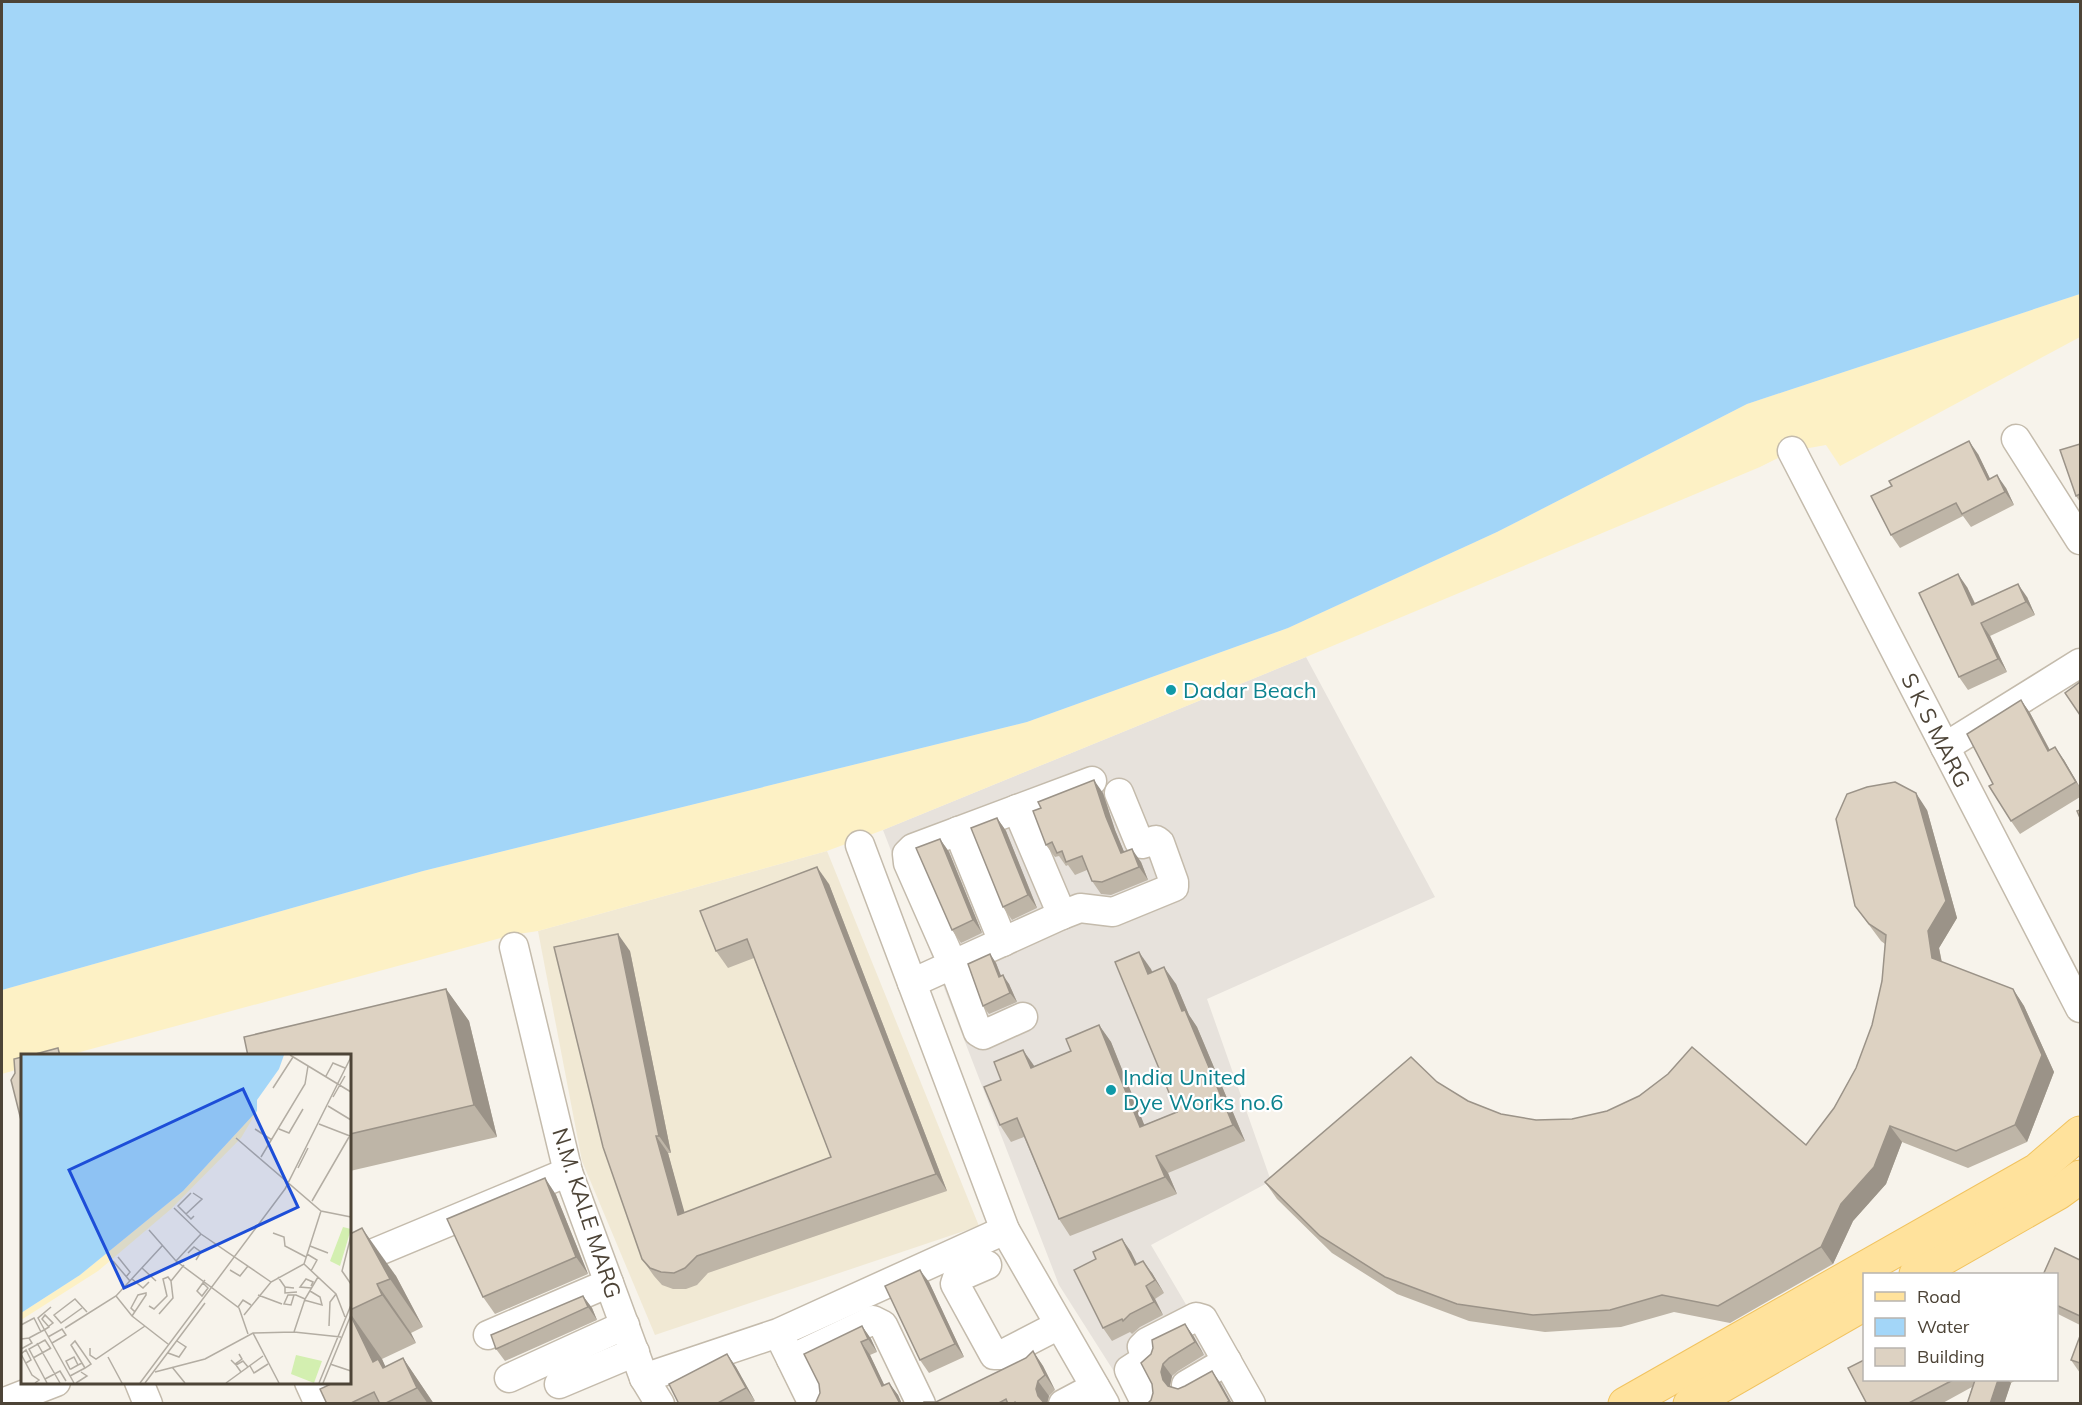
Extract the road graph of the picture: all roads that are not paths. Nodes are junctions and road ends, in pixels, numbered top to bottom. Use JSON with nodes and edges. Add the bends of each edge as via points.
{"nodes":[{"id":1,"x":2016,"y":439,"type":"dead end"},
{"id":2,"x":1792,"y":451,"type":"dead end"},
{"id":3,"x":2080,"y":540,"type":"edge"},
{"id":4,"x":2080,"y":663,"type":"edge"},
{"id":5,"x":1945,"y":747,"type":"junction"},
{"id":6,"x":1092,"y":781,"type":"edge"},
{"id":7,"x":1119,"y":793,"type":"dead end"},
{"id":8,"x":1017,"y":809,"type":"junction"},
{"id":9,"x":958,"y":831,"type":"junction"},
{"id":10,"x":860,"y":845,"type":"dead end"},
{"id":11,"x":1062,"y":915,"type":"junction"},
{"id":12,"x":1003,"y":942,"type":"junction"},
{"id":13,"x":514,"y":947,"type":"dead end"},
{"id":14,"x":953,"y":965,"type":"junction"},
{"id":15,"x":912,"y":983,"type":"junction"},
{"id":16,"x":2080,"y":1008,"type":"edge"},
{"id":17,"x":1023,"y":1017,"type":"dead end"},
{"id":18,"x":2080,"y":1133,"type":"edge"},
{"id":19,"x":568,"y":1172,"type":"junction"},
{"id":20,"x":2080,"y":1177,"type":"edge"},
{"id":21,"x":1005,"y":1230,"type":"junction"},
{"id":22,"x":351,"y":1263,"type":"edge"},
{"id":23,"x":987,"y":1264,"type":"dead end"},
{"id":24,"x":1919,"y":1273,"type":"edge"},
{"id":25,"x":599,"y":1287,"type":"junction"},
{"id":26,"x":1863,"y":1305,"type":"edge"},
{"id":27,"x":616,"y":1329,"type":"junction"},
{"id":28,"x":1063,"y":1332,"type":"junction"},
{"id":29,"x":778,"y":1333,"type":"junction"},
{"id":30,"x":488,"y":1335,"type":"dead end"},
{"id":31,"x":635,"y":1352,"type":"junction"},
{"id":32,"x":791,"y":1359,"type":"junction"},
{"id":33,"x":1227,"y":1362,"type":"junction"},
{"id":34,"x":509,"y":1378,"type":"dead end"},
{"id":35,"x":644,"y":1378,"type":"junction"},
{"id":36,"x":982,"y":1381,"type":"edge"},
{"id":37,"x":53,"y":1384,"type":"edge"},
{"id":38,"x":139,"y":1384,"type":"edge"},
{"id":39,"x":309,"y":1384,"type":"edge"},
{"id":40,"x":558,"y":1384,"type":"dead end"},
{"id":41,"x":1186,"y":1384,"type":"edge"},
{"id":42,"x":1100,"y":1395,"type":"edge"},
{"id":43,"x":937,"y":1401,"type":"edge"},
{"id":44,"x":2,"y":1403,"type":"edge"},
{"id":45,"x":148,"y":1404,"type":"edge"},
{"id":46,"x":319,"y":1404,"type":"edge"},
{"id":47,"x":660,"y":1404,"type":"edge"},
{"id":48,"x":813,"y":1404,"type":"edge"},
{"id":49,"x":1063,"y":1404,"type":"edge"},
{"id":50,"x":1146,"y":1404,"type":"edge"},
{"id":51,"x":1251,"y":1404,"type":"edge"},
{"id":52,"x":1625,"y":1404,"type":"edge"},
{"id":53,"x":1690,"y":1404,"type":"edge"}],
"edges":[{"from":1,"to":3,"type":"street"},
{"from":2,"to":5,"type":"street","name":"S K S MARG"},
{"from":4,"to":5,"type":"street"},
{"from":5,"to":16,"type":"street","name":"S K S MARG"},
{"from":6,"to":8,"type":"street"},
{"from":7,"to":11,"type":"street","via":[[1138,842],[1160,843],[1174,887],[1113,912],[1080,908]]},
{"from":8,"to":9,"type":"street"},
{"from":8,"to":11,"type":"street"},
{"from":9,"to":12,"type":"street"},
{"from":9,"to":14,"type":"street","via":[[913,848],[907,857]]},
{"from":10,"to":15,"type":"street"},
{"from":11,"to":12,"type":"street"},
{"from":12,"to":14,"type":"street"},
{"from":13,"to":19,"type":"street","name":"N.M. KALE MARG"},
{"from":14,"to":15,"type":"street"},
{"from":14,"to":17,"type":"street","via":[[980,1034]]},
{"from":15,"to":21,"type":"street"},
{"from":18,"to":52,"type":"main road","via":[[2037,1170]]},
{"from":19,"to":22,"type":"street"},
{"from":19,"to":25,"type":"street","name":"N.M. KALE MARG"},
{"from":20,"to":24,"type":"main road"},
{"from":21,"to":28,"type":"street"},
{"from":21,"to":29,"type":"street"},
{"from":23,"to":28,"type":"street","via":[[957,1278],[955,1284],[994,1355]]},
{"from":25,"to":27,"type":"street","name":"N.M. KALE MARG"},
{"from":25,"to":30,"type":"street"},
{"from":26,"to":53,"type":"main road"},
{"from":27,"to":31,"type":"street","name":"N.M. KALE MARG"},
{"from":27,"to":34,"type":"street"},
{"from":28,"to":36,"type":"street"},
{"from":28,"to":42,"type":"street"},
{"from":29,"to":32,"type":"street"},
{"from":29,"to":35,"type":"street"},
{"from":31,"to":35,"type":"street","name":"N.M. KALE MARG"},
{"from":31,"to":40,"type":"street"},
{"from":32,"to":43,"type":"street","via":[[877,1320]]},
{"from":32,"to":48,"type":"street"},
{"from":33,"to":41,"type":"street"},
{"from":33,"to":50,"type":"street","via":[[1203,1319],[1196,1317],[1147,1342],[1142,1347],[1146,1359],[1129,1370]]},
{"from":33,"to":51,"type":"street"},
{"from":35,"to":47,"type":"street","name":"N.M. KALE MARG"},
{"from":37,"to":44,"type":"street"},
{"from":38,"to":45,"type":"street"},
{"from":39,"to":46,"type":"street"},
{"from":42,"to":49,"type":"street"}]}
